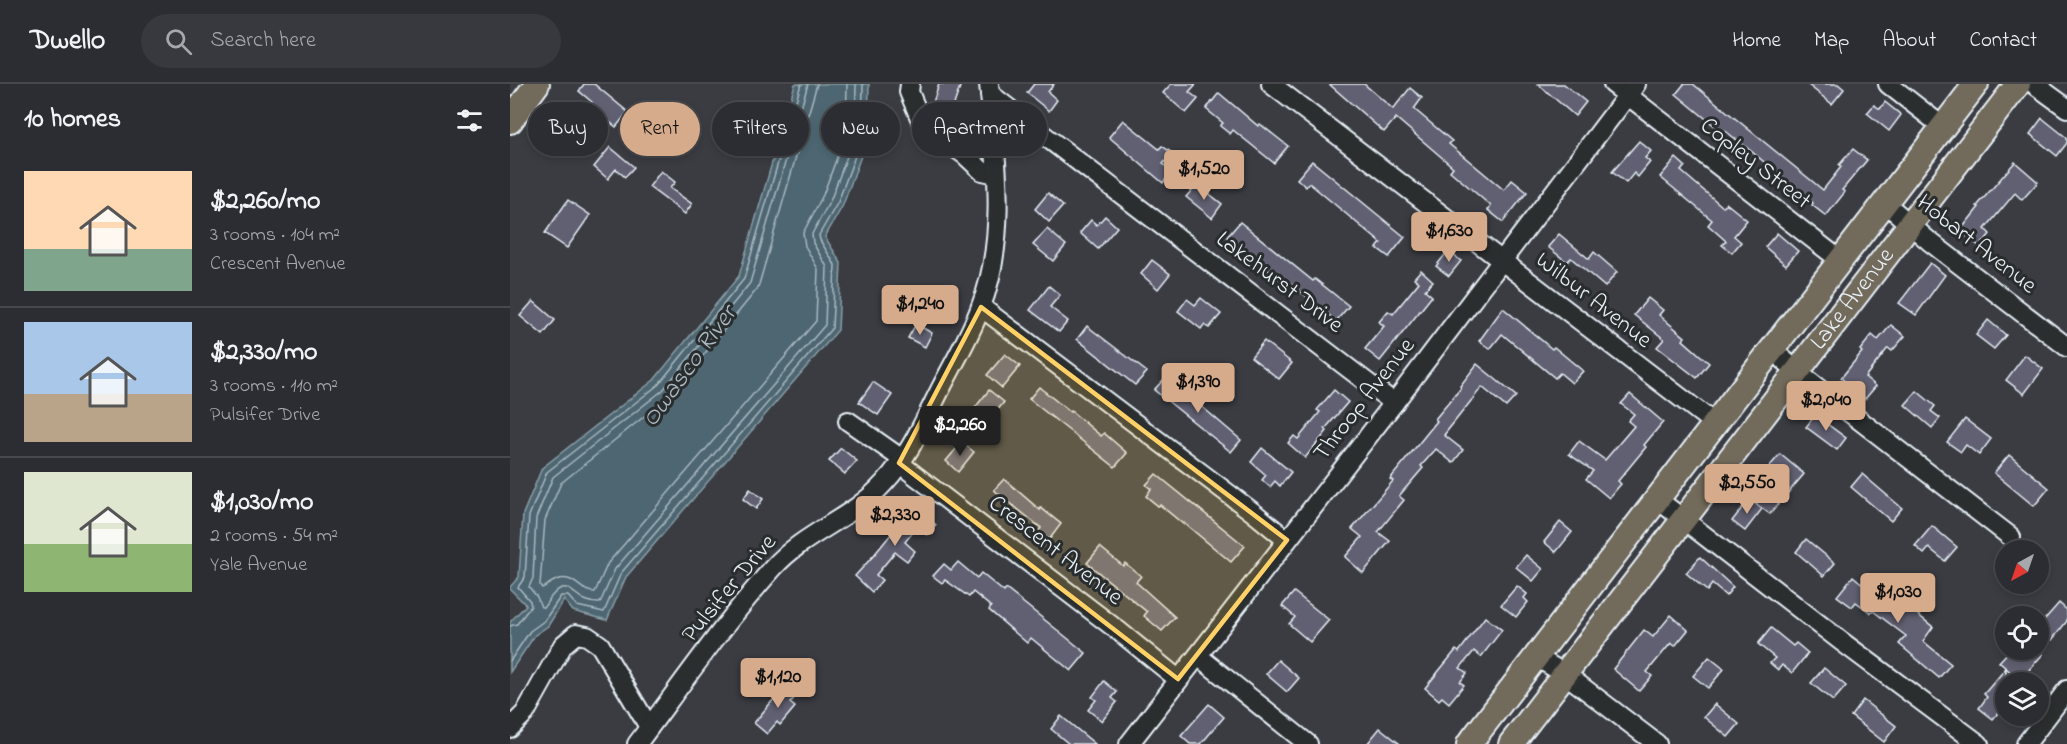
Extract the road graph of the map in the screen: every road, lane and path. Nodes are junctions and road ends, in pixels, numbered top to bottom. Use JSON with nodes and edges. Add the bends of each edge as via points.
{"nodes":[{"id":1,"x":537,"y":84,"type":"edge"},
{"id":2,"x":910,"y":84,"type":"edge"},
{"id":3,"x":1271,"y":84,"type":"edge"},
{"id":4,"x":1613,"y":84,"type":"edge"},
{"id":5,"x":1888,"y":84,"type":"edge"},
{"id":6,"x":1976,"y":84,"type":"edge"},
{"id":7,"x":2018,"y":84,"type":"edge"},
{"id":8,"x":2034,"y":84,"type":"edge"},
{"id":9,"x":989,"y":89,"type":"edge"},
{"id":10,"x":1631,"y":90,"type":"edge"},
{"id":11,"x":2067,"y":108,"type":"edge"},
{"id":12,"x":510,"y":121,"type":"edge"},
{"id":13,"x":1943,"y":127,"type":"junction"},
{"id":14,"x":996,"y":174,"type":"junction"},
{"id":15,"x":1884,"y":202,"type":"junction"},
{"id":16,"x":1910,"y":225,"type":"junction"},
{"id":17,"x":1839,"y":260,"type":"junction"},
{"id":18,"x":1502,"y":261,"type":"junction"},
{"id":19,"x":981,"y":307,"type":"junction"},
{"id":20,"x":2067,"y":346,"type":"edge"},
{"id":21,"x":1771,"y":349,"type":"junction"},
{"id":22,"x":1798,"y":371,"type":"junction"},
{"id":23,"x":1394,"y":403,"type":"junction"},
{"id":24,"x":848,"y":421,"type":"dead end"},
{"id":25,"x":1715,"y":424,"type":"junction"},
{"id":26,"x":901,"y":461,"type":"junction"},
{"id":27,"x":1657,"y":499,"type":"junction"},
{"id":28,"x":1684,"y":519,"type":"junction"},
{"id":29,"x":2011,"y":537,"type":"dead end"},
{"id":30,"x":1287,"y":540,"type":"junction"},
{"id":31,"x":1198,"y":656,"type":"junction"},
{"id":32,"x":1536,"y":657,"type":"junction"},
{"id":33,"x":1565,"y":674,"type":"junction"},
{"id":34,"x":1178,"y":680,"type":"junction"},
{"id":35,"x":2067,"y":690,"type":"edge"},
{"id":36,"x":650,"y":727,"type":"junction"},
{"id":37,"x":510,"y":728,"type":"edge"},
{"id":38,"x":637,"y":744,"type":"edge"},
{"id":39,"x":1130,"y":744,"type":"edge"},
{"id":40,"x":1308,"y":744,"type":"edge"},
{"id":41,"x":1469,"y":744,"type":"edge"},
{"id":42,"x":1511,"y":744,"type":"edge"},
{"id":43,"x":1657,"y":744,"type":"edge"},
{"id":44,"x":1979,"y":744,"type":"edge"},
{"id":45,"x":2026,"y":744,"type":"edge"}],
"edges":[{"from":1,"to":12,"type":"main road"},
{"from":2,"to":14,"type":"street","via":[[909,92],[923,124],[982,171]]},
{"from":3,"to":18,"type":"street","name":"Wilbur Avenue"},
{"from":4,"to":10,"type":"street","name":"Copley Street"},
{"from":5,"to":13,"type":"street"},
{"from":6,"to":13,"type":"main road","name":"Lake Avenue"},
{"from":7,"to":16,"type":"main road","name":"Lake Avenue"},
{"from":8,"to":11,"type":"street"},
{"from":9,"to":14,"type":"street","name":"Pulsifer Drive"},
{"from":9,"to":23,"type":"street","name":"Lakehurst Drive"},
{"from":10,"to":17,"type":"street","name":"Copley Street"},
{"from":10,"to":18,"type":"street","name":"Throop Avenue"},
{"from":13,"to":15,"type":"main road","name":"Lake Avenue"},
{"from":14,"to":19,"type":"street","name":"Pulsifer Drive","via":[[995,251]]},
{"from":15,"to":16,"type":"street","name":"Hobart Avenue"},
{"from":15,"to":17,"type":"main road","name":"Lake Avenue"},
{"from":16,"to":20,"type":"street","name":"Hobart Avenue"},
{"from":16,"to":22,"type":"main road","name":"Lake Avenue"},
{"from":17,"to":21,"type":"main road","name":"Lake Avenue"},
{"from":18,"to":23,"type":"street","name":"Throop Avenue"},
{"from":18,"to":25,"type":"street","name":"Wilbur Avenue"},
{"from":19,"to":26,"type":"street","name":"Pulsifer Drive"},
{"from":19,"to":30,"type":"street"},
{"from":21,"to":22,"type":"street"},
{"from":21,"to":25,"type":"main road","name":"Lake Avenue"},
{"from":22,"to":28,"type":"main road","name":"Lake Avenue"},
{"from":22,"to":29,"type":"street"},
{"from":23,"to":30,"type":"street","name":"Throop Avenue"},
{"from":24,"to":26,"type":"street","name":"Crescent Avenue"},
{"from":25,"to":27,"type":"main road","name":"Lake Avenue"},
{"from":26,"to":34,"type":"street","name":"Crescent Avenue"},
{"from":26,"to":36,"type":"street","name":"Pulsifer Drive","via":[[860,506],[804,540],[773,567]]},
{"from":27,"to":28,"type":"street"},
{"from":27,"to":32,"type":"main road","name":"Lake Avenue"},
{"from":28,"to":33,"type":"main road","name":"Lake Avenue"},
{"from":28,"to":44,"type":"street"},
{"from":30,"to":31,"type":"street","name":"Throop Avenue"},
{"from":31,"to":34,"type":"street","name":"Throop Avenue"},
{"from":31,"to":40,"type":"street"},
{"from":32,"to":33,"type":"street"},
{"from":32,"to":41,"type":"main road","name":"Lake Avenue"},
{"from":33,"to":42,"type":"main road","name":"Lake Avenue"},
{"from":33,"to":43,"type":"street"},
{"from":34,"to":39,"type":"street","name":"Throop Avenue"},
{"from":35,"to":45,"type":"street"},
{"from":36,"to":37,"type":"street","via":[[600,645],[576,634],[563,645],[525,712]]},
{"from":36,"to":38,"type":"street","name":"Pulsifer Drive"}]}
